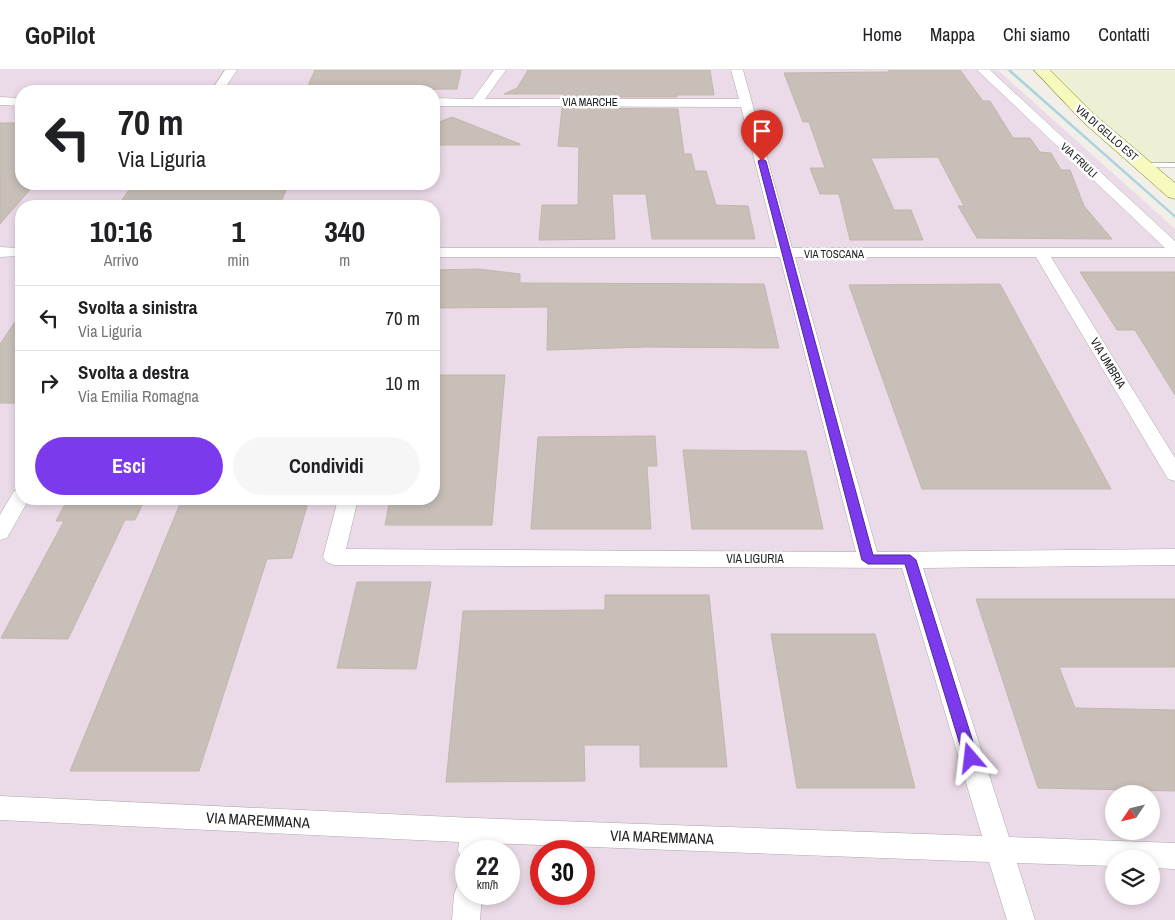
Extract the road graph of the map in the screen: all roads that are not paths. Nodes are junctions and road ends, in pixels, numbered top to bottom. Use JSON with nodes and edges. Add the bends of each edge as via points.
{"nodes":[{"id":1,"x":231,"y":70,"type":"edge"},
{"id":2,"x":500,"y":70,"type":"edge"},
{"id":3,"x":737,"y":70,"type":"edge"},
{"id":4,"x":983,"y":70,"type":"edge"},
{"id":5,"x":1042,"y":70,"type":"edge"},
{"id":6,"x":221,"y":85,"type":"edge"},
{"id":7,"x":0,"y":102,"type":"edge"},
{"id":8,"x":15,"y":102,"type":"edge"},
{"id":9,"x":440,"y":102,"type":"edge"},
{"id":10,"x":476,"y":102,"type":"junction"},
{"id":11,"x":747,"y":103,"type":"junction"},
{"id":12,"x":1143,"y":165,"type":"junction"},
{"id":13,"x":1175,"y":165,"type":"edge"},
{"id":14,"x":1175,"y":193,"type":"edge"},
{"id":15,"x":1175,"y":249,"type":"edge"},
{"id":16,"x":0,"y":252,"type":"edge"},
{"id":17,"x":15,"y":252,"type":"edge"},
{"id":18,"x":1175,"y":252,"type":"edge"},
{"id":19,"x":440,"y":253,"type":"edge"},
{"id":20,"x":1041,"y":253,"type":"junction"},
{"id":21,"x":786,"y":254,"type":"junction"},
{"id":22,"x":1175,"y":474,"type":"edge"},
{"id":23,"x":16,"y":505,"type":"edge"},
{"id":24,"x":347,"y":505,"type":"edge"},
{"id":25,"x":0,"y":533,"type":"edge"},
{"id":26,"x":1175,"y":557,"type":"edge"},
{"id":27,"x":868,"y":560,"type":"junction"},
{"id":28,"x":910,"y":560,"type":"junction"},
{"id":29,"x":0,"y":808,"type":"edge"},
{"id":30,"x":459,"y":840,"type":"edge"},
{"id":31,"x":520,"y":842,"type":"edge"},
{"id":32,"x":999,"y":849,"type":"junction"},
{"id":33,"x":1175,"y":856,"type":"edge"},
{"id":34,"x":467,"y":905,"type":"edge"},
{"id":35,"x":466,"y":920,"type":"edge"},
{"id":36,"x":1021,"y":920,"type":"edge"}],
"edges":[{"from":1,"to":6,"type":"street"},
{"from":2,"to":10,"type":"street"},
{"from":3,"to":11,"type":"street"},
{"from":4,"to":15,"type":"street","name":"VIA FRIULI"},
{"from":5,"to":12,"type":"main road","name":"VIA DI GELLO EST","via":[[1063,94]]},
{"from":7,"to":8,"type":"street"},
{"from":9,"to":10,"type":"street","name":"VIA MARCHE"},
{"from":10,"to":11,"type":"street","name":"VIA MARCHE"},
{"from":11,"to":21,"type":"street"},
{"from":12,"to":13,"type":"lane"},
{"from":12,"to":14,"type":"main road","name":"VIA DI GELLO EST"},
{"from":16,"to":17,"type":"street"},
{"from":18,"to":20,"type":"street","name":"VIA TOSCANA"},
{"from":19,"to":21,"type":"street","name":"VIA TOSCANA"},
{"from":20,"to":21,"type":"street","name":"VIA TOSCANA"},
{"from":20,"to":22,"type":"street","name":"VIA UMBRIA"},
{"from":21,"to":27,"type":"street"},
{"from":23,"to":25,"type":"street"},
{"from":24,"to":27,"type":"street","name":"VIA LIGURIA","via":[[334,556]]},
{"from":26,"to":28,"type":"street","name":"VIA LIGURIA"},
{"from":27,"to":28,"type":"street","name":"VIA LIGURIA"},
{"from":28,"to":32,"type":"street"},
{"from":29,"to":30,"type":"street","name":"VIA MAREMMANA"},
{"from":31,"to":32,"type":"street","name":"VIA MAREMMANA"},
{"from":32,"to":33,"type":"street","name":"VIA MAREMMANA"},
{"from":32,"to":36,"type":"street"},
{"from":34,"to":35,"type":"street"}]}
